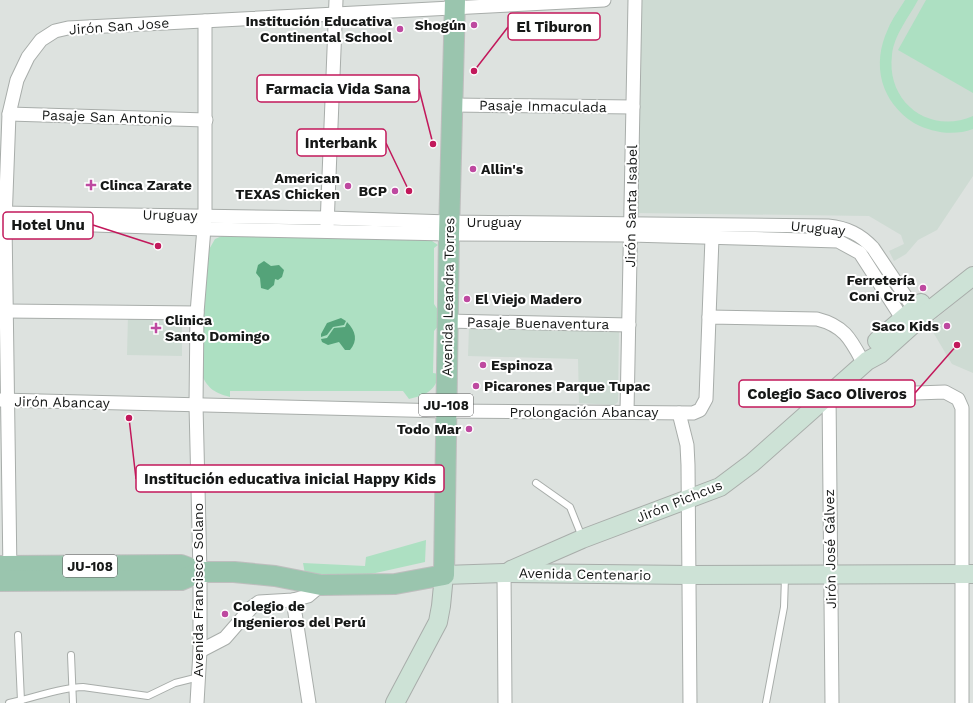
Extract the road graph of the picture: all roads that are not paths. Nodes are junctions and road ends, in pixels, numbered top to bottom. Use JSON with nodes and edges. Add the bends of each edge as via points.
{"nodes":[{"id":1,"x":336,"y":0,"type":"edge"},
{"id":2,"x":604,"y":0,"type":"edge"},
{"id":3,"x":635,"y":0,"type":"edge"},
{"id":4,"x":455,"y":4,"type":"edge"},
{"id":5,"x":335,"y":14,"type":"junction"},
{"id":6,"x":205,"y":21,"type":"junction"},
{"id":7,"x":453,"y":105,"type":"junction"},
{"id":8,"x":633,"y":107,"type":"junction"},
{"id":9,"x":9,"y":114,"type":"junction"},
{"id":10,"x":206,"y":120,"type":"junction"},
{"id":11,"x":3,"y":217,"type":"edge"},
{"id":12,"x":327,"y":218,"type":"junction"},
{"id":13,"x":205,"y":222,"type":"junction"},
{"id":14,"x":449,"y":228,"type":"junction"},
{"id":15,"x":631,"y":229,"type":"junction"},
{"id":16,"x":327,"y":231,"type":"junction"},
{"id":17,"x":712,"y":238,"type":"junction"},
{"id":18,"x":968,"y":273,"type":"edge"},
{"id":19,"x":6,"y":311,"type":"junction"},
{"id":20,"x":198,"y":314,"type":"junction"},
{"id":21,"x":709,"y":317,"type":"junction"},
{"id":22,"x":911,"y":319,"type":"junction"},
{"id":23,"x":447,"y":322,"type":"junction"},
{"id":24,"x":629,"y":325,"type":"junction"},
{"id":25,"x":866,"y":362,"type":"junction"},
{"id":26,"x":844,"y":381,"type":"junction"},
{"id":27,"x":829,"y":394,"type":"junction"},
{"id":28,"x":3,"y":400,"type":"edge"},
{"id":29,"x":196,"y":405,"type":"junction"},
{"id":30,"x":967,"y":408,"type":"edge"},
{"id":31,"x":446,"y":411,"type":"junction"},
{"id":32,"x":627,"y":412,"type":"junction"},
{"id":33,"x":679,"y":413,"type":"junction"},
{"id":34,"x":536,"y":483,"type":"dead end"},
{"id":35,"x":688,"y":498,"type":"junction"},
{"id":36,"x":582,"y":539,"type":"junction"},
{"id":37,"x":200,"y":572,"type":"junction"},
{"id":38,"x":504,"y":573,"type":"junction"},
{"id":39,"x":5,"y":574,"type":"edge"},
{"id":40,"x":967,"y":574,"type":"edge"},
{"id":41,"x":444,"y":575,"type":"junction"},
{"id":42,"x":690,"y":575,"type":"junction"},
{"id":43,"x":831,"y":575,"type":"junction"},
{"id":44,"x":785,"y":576,"type":"junction"},
{"id":45,"x":321,"y":586,"type":"junction"},
{"id":46,"x":293,"y":600,"type":"junction"},
{"id":47,"x":18,"y":635,"type":"dead end"},
{"id":48,"x":200,"y":651,"type":"junction"},
{"id":49,"x":71,"y":655,"type":"dead end"},
{"id":50,"x":198,"y":678,"type":"junction"},
{"id":51,"x":72,"y":688,"type":"junction"},
{"id":52,"x":21,"y":701,"type":"junction"},
{"id":53,"x":9,"y":703,"type":"edge"},
{"id":54,"x":73,"y":703,"type":"edge"},
{"id":55,"x":197,"y":703,"type":"edge"},
{"id":56,"x":309,"y":703,"type":"edge"},
{"id":57,"x":395,"y":703,"type":"edge"},
{"id":58,"x":505,"y":703,"type":"edge"},
{"id":59,"x":690,"y":703,"type":"edge"},
{"id":60,"x":766,"y":703,"type":"edge"},
{"id":61,"x":832,"y":703,"type":"edge"},
{"id":62,"x":962,"y":703,"type":"edge"}],
"edges":[{"from":1,"to":5,"type":"street"},
{"from":2,"to":4,"type":"street","name":"Jirón San Jose"},
{"from":3,"to":8,"type":"street","name":"Jirón Santa Isabel"},
{"from":4,"to":5,"type":"street","name":"Jirón San Jose"},
{"from":4,"to":7,"type":"main road","name":"Avenida Leandra Torres","number":"JU-108"},
{"from":5,"to":6,"type":"street","name":"Jirón San Jose"},
{"from":5,"to":12,"type":"street"},
{"from":6,"to":9,"type":"street","name":"Jirón San Jose","via":[[68,28],[55,31],[40,40],[28,56],[17,80]]},
{"from":6,"to":10,"type":"street","name":"Avenida Francisco Solano"},
{"from":7,"to":8,"type":"street","name":"Pasaje Inmaculada"},
{"from":7,"to":14,"type":"main road","name":"Avenida Leandra Torres","number":"JU-108"},
{"from":8,"to":15,"type":"street","name":"Jirón Santa Isabel"},
{"from":9,"to":10,"type":"street","name":"Pasaje San Antonio"},
{"from":9,"to":11,"type":"street","name":"Jirón San Jose"},
{"from":10,"to":13,"type":"street","name":"Avenida Francisco Solano"},
{"from":11,"to":13,"type":"street","name":"Uruguay"},
{"from":11,"to":19,"type":"street","name":"Jirón San Jose"},
{"from":12,"to":13,"type":"street","name":"Uruguay"},
{"from":12,"to":14,"type":"street","name":"Uruguay"},
{"from":12,"to":16,"type":"street"},
{"from":13,"to":16,"type":"street","name":"Uruguay"},
{"from":13,"to":20,"type":"street","name":"Avenida Francisco Solano"},
{"from":14,"to":15,"type":"street","name":"Uruguay"},
{"from":14,"to":16,"type":"street","name":"Uruguay"},
{"from":14,"to":23,"type":"main road","name":"Avenida Leandra Torres","number":"JU-108"},
{"from":15,"to":17,"type":"street","name":"Uruguay"},
{"from":15,"to":22,"type":"street","name":"Uruguay","via":[[840,228],[854,232],[873,248]]},
{"from":15,"to":24,"type":"street","name":"Jirón Santa Isabel"},
{"from":17,"to":21,"type":"street"},
{"from":17,"to":22,"type":"street","name":"Uruguay","via":[[838,241],[860,253]]},
{"from":18,"to":22,"type":"street","name":"Jirón Pichcus"},
{"from":19,"to":20,"type":"street"},
{"from":19,"to":28,"type":"street","name":"Jirón San Jose"},
{"from":20,"to":29,"type":"street","name":"Avenida Francisco Solano"},
{"from":21,"to":25,"type":"street","via":[[817,319],[830,322],[849,337]]},
{"from":21,"to":33,"type":"street","name":"Prolongación Abancay","via":[[706,399],[700,410]]},
{"from":22,"to":25,"type":"street","name":"Jirón Pichcus","via":[[880,354]]},
{"from":23,"to":24,"type":"street","name":"Pasaje Buenaventura"},
{"from":23,"to":31,"type":"main road","name":"Avenida Leandra Torres","number":"JU-108"},
{"from":24,"to":32,"type":"street","name":"Jirón Santa Isabel"},
{"from":25,"to":26,"type":"street","name":"Jirón Pichcus"},
{"from":26,"to":27,"type":"street","name":"Jirón Pichcus"},
{"from":26,"to":30,"type":"street","via":[[866,391],[888,394],[945,392]]},
{"from":27,"to":35,"type":"street","name":"Jirón Pichcus","via":[[752,463],[720,487]]},
{"from":27,"to":43,"type":"street","name":"Jirón José Gálvez"},
{"from":28,"to":29,"type":"street","name":"Jirón Abancay"},
{"from":28,"to":39,"type":"street","name":"Jirón San Jose"},
{"from":29,"to":31,"type":"street","name":"Prolongación Abancay"},
{"from":29,"to":37,"type":"street","name":"Avenida Francisco Solano"},
{"from":30,"to":40,"type":"street"},
{"from":31,"to":32,"type":"street","name":"Prolongación Abancay"},
{"from":31,"to":41,"type":"main road","name":"Avenida Leandra Torres","number":"JU-108"},
{"from":32,"to":33,"type":"street","name":"Prolongación Abancay"},
{"from":33,"to":35,"type":"street","via":[[687,446]]},
{"from":34,"to":36,"type":"lane","via":[[570,507]]},
{"from":35,"to":36,"type":"street","name":"Jirón Pichcus"},
{"from":35,"to":42,"type":"street"},
{"from":36,"to":38,"type":"street","name":"Jirón Pichcus"},
{"from":37,"to":39,"type":"main road","name":"Avenida Centenario","number":"JU-108","via":[[181,566]]},
{"from":37,"to":45,"type":"main road","name":"Avenida Centenario","number":"JU-108","via":[[275,576]]},
{"from":37,"to":48,"type":"street","name":"Avenida Francisco Solano"},
{"from":38,"to":41,"type":"street","name":"Avenida Centenario"},
{"from":38,"to":42,"type":"street","name":"Avenida Centenario"},
{"from":38,"to":58,"type":"street"},
{"from":40,"to":43,"type":"street","name":"Avenida Centenario"},
{"from":40,"to":62,"type":"street"},
{"from":41,"to":45,"type":"main road","name":"Avenida Centenario","number":"JU-108","via":[[395,584]]},
{"from":41,"to":57,"type":"street","name":"Avenida Leandra Torres","via":[[438,622]]},
{"from":42,"to":44,"type":"street","name":"Avenida Centenario"},
{"from":42,"to":59,"type":"street"},
{"from":43,"to":44,"type":"street","name":"Avenida Centenario"},
{"from":43,"to":61,"type":"street","name":"Jirón José Gálvez"},
{"from":44,"to":60,"type":"lane","via":[[784,607]]},
{"from":45,"to":46,"type":"street","via":[[308,596]]},
{"from":46,"to":48,"type":"street","via":[[259,602],[225,638]]},
{"from":46,"to":56,"type":"street"},
{"from":47,"to":52,"type":"lane"},
{"from":48,"to":50,"type":"street","name":"Avenida Francisco Solano"},
{"from":49,"to":51,"type":"lane"},
{"from":50,"to":51,"type":"lane","via":[[176,683],[148,696],[83,687]]},
{"from":50,"to":55,"type":"street","name":"Avenida Francisco Solano"},
{"from":51,"to":52,"type":"lane","via":[[63,688]]},
{"from":51,"to":54,"type":"lane"},
{"from":52,"to":53,"type":"lane"}]}
